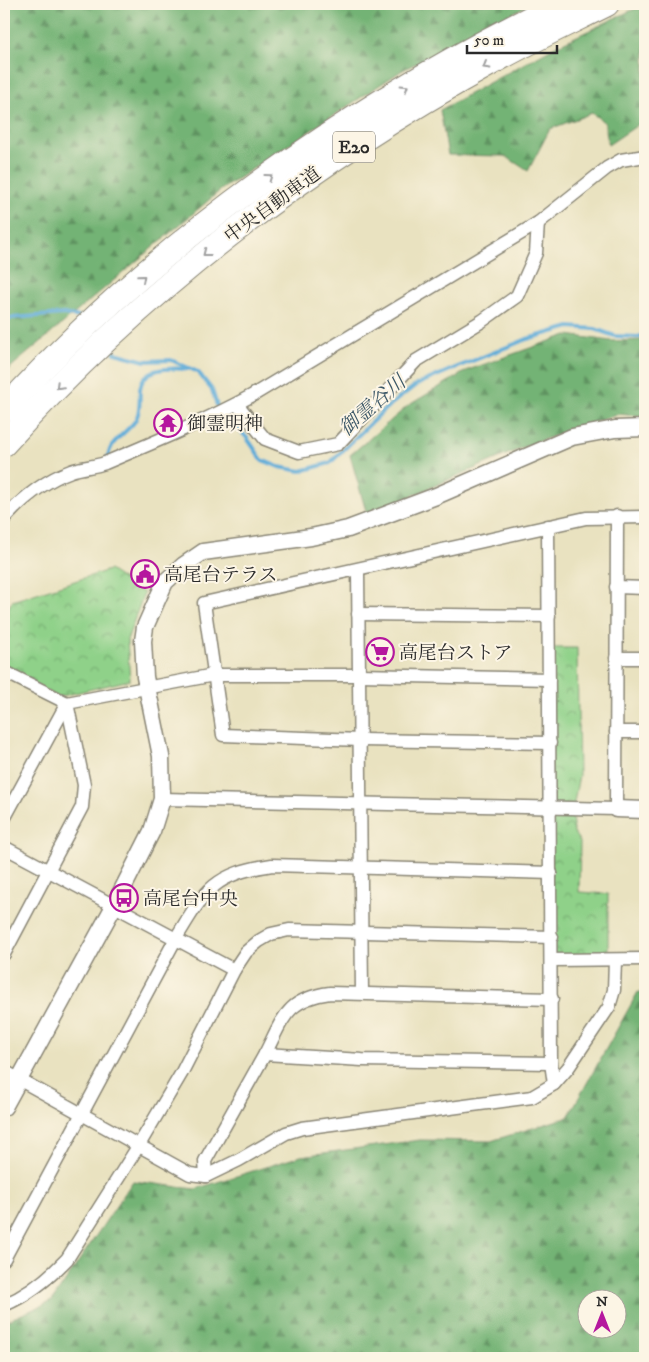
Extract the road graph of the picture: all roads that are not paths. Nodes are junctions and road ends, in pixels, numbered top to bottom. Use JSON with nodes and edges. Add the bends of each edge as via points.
{"nodes":[{"id":1,"x":558,"y":4,"type":"edge"},
{"id":2,"x":607,"y":4,"type":"edge"},
{"id":3,"x":645,"y":156,"type":"edge"},
{"id":4,"x":538,"y":223,"type":"junction"},
{"id":5,"x":227,"y":409,"type":"junction"},
{"id":6,"x":4,"y":410,"type":"edge"},
{"id":7,"x":645,"y":428,"type":"edge"},
{"id":8,"x":4,"y":444,"type":"edge"},
{"id":9,"x":616,"y":516,"type":"junction"},
{"id":10,"x":645,"y":517,"type":"edge"},
{"id":11,"x":4,"y":519,"type":"edge"},
{"id":12,"x":548,"y":526,"type":"junction"},
{"id":13,"x":358,"y":571,"type":"junction"},
{"id":14,"x":616,"y":587,"type":"junction"},
{"id":15,"x":645,"y":588,"type":"edge"},
{"id":16,"x":358,"y":614,"type":"junction"},
{"id":17,"x":549,"y":616,"type":"junction"},
{"id":18,"x":616,"y":658,"type":"junction"},
{"id":19,"x":645,"y":658,"type":"edge"},
{"id":20,"x":214,"y":675,"type":"junction"},
{"id":21,"x":359,"y":675,"type":"junction"},
{"id":22,"x":4,"y":679,"type":"edge"},
{"id":23,"x":549,"y":679,"type":"junction"},
{"id":24,"x":147,"y":686,"type":"junction"},
{"id":25,"x":66,"y":703,"type":"junction"},
{"id":26,"x":616,"y":732,"type":"junction"},
{"id":27,"x":645,"y":732,"type":"edge"},
{"id":28,"x":360,"y":740,"type":"junction"},
{"id":29,"x":550,"y":743,"type":"junction"},
{"id":30,"x":162,"y":799,"type":"junction"},
{"id":31,"x":362,"y":804,"type":"junction"},
{"id":32,"x":551,"y":808,"type":"junction"},
{"id":33,"x":616,"y":809,"type":"junction"},
{"id":34,"x":645,"y":810,"type":"edge"},
{"id":35,"x":4,"y":819,"type":"edge"},
{"id":36,"x":4,"y":847,"type":"edge"},
{"id":37,"x":362,"y":868,"type":"junction"},
{"id":38,"x":48,"y":870,"type":"junction"},
{"id":39,"x":551,"y":873,"type":"junction"},
{"id":40,"x":114,"y":906,"type":"junction"},
{"id":41,"x":362,"y":932,"type":"junction"},
{"id":42,"x":552,"y":937,"type":"junction"},
{"id":43,"x":175,"y":940,"type":"junction"},
{"id":44,"x":4,"y":954,"type":"edge"},
{"id":45,"x":645,"y":959,"type":"edge"},
{"id":46,"x":552,"y":960,"type":"junction"},
{"id":47,"x":615,"y":960,"type":"junction"},
{"id":48,"x":234,"y":970,"type":"junction"},
{"id":49,"x":362,"y":993,"type":"junction"},
{"id":50,"x":552,"y":999,"type":"junction"},
{"id":51,"x":265,"y":1054,"type":"junction"},
{"id":52,"x":551,"y":1063,"type":"junction"},
{"id":53,"x":4,"y":1071,"type":"edge"},
{"id":54,"x":18,"y":1079,"type":"junction"},
{"id":55,"x":554,"y":1084,"type":"junction"},
{"id":56,"x":4,"y":1107,"type":"edge"},
{"id":57,"x":82,"y":1114,"type":"junction"},
{"id":58,"x":139,"y":1145,"type":"junction"},
{"id":59,"x":206,"y":1176,"type":"junction"},
{"id":60,"x":4,"y":1259,"type":"edge"},
{"id":61,"x":4,"y":1305,"type":"edge"}],
"edges":[{"from":6,"to":1,"type":"highway","name":"中央自動車道","number":"E20","one_way":true,"via":[[77,335],[165,257],[243,196],[326,137],[410,84],[506,29]]},
{"from":2,"to":8,"type":"highway","name":"中央自動車道","number":"E20","one_way":true,"via":[[493,62],[342,154],[269,205],[196,261],[124,324]]},
{"from":3,"to":4,"type":"street","via":[[621,160],[607,168]]},
{"from":4,"to":5,"type":"street"},
{"from":4,"to":5,"type":"street","via":[[536,253],[517,296],[416,361],[338,444],[299,452],[265,439]]},
{"from":5,"to":11,"type":"street","via":[[107,461],[71,471],[40,487]]},
{"from":7,"to":24,"type":"street","via":[[572,438],[436,496],[348,529],[203,552],[165,582],[155,602],[143,641]]},
{"from":9,"to":10,"type":"street"},
{"from":9,"to":12,"type":"street"},
{"from":9,"to":14,"type":"street"},
{"from":12,"to":13,"type":"street"},
{"from":12,"to":17,"type":"street"},
{"from":13,"to":16,"type":"street"},
{"from":13,"to":20,"type":"street","via":[[204,603]]},
{"from":14,"to":15,"type":"street"},
{"from":14,"to":18,"type":"street"},
{"from":16,"to":17,"type":"street"},
{"from":16,"to":21,"type":"street"},
{"from":17,"to":23,"type":"street"},
{"from":18,"to":19,"type":"street"},
{"from":18,"to":26,"type":"street"},
{"from":20,"to":21,"type":"street"},
{"from":20,"to":24,"type":"street"},
{"from":20,"to":28,"type":"street","via":[[223,734]]},
{"from":21,"to":23,"type":"street"},
{"from":21,"to":28,"type":"street"},
{"from":22,"to":25,"type":"street","via":[[7,673]]},
{"from":23,"to":29,"type":"street"},
{"from":24,"to":25,"type":"street"},
{"from":24,"to":30,"type":"street","via":[[161,756]]},
{"from":25,"to":35,"type":"street"},
{"from":25,"to":38,"type":"street","via":[[84,785],[82,808]]},
{"from":26,"to":27,"type":"street"},
{"from":26,"to":33,"type":"street"},
{"from":28,"to":29,"type":"street"},
{"from":28,"to":31,"type":"street"},
{"from":29,"to":32,"type":"street"},
{"from":30,"to":31,"type":"street"},
{"from":30,"to":40,"type":"street","via":[[152,831]]},
{"from":31,"to":32,"type":"street"},
{"from":31,"to":37,"type":"street"},
{"from":32,"to":33,"type":"street"},
{"from":32,"to":39,"type":"street"},
{"from":33,"to":34,"type":"street"},
{"from":36,"to":38,"type":"street"},
{"from":37,"to":39,"type":"street"},
{"from":37,"to":41,"type":"street"},
{"from":37,"to":43,"type":"street","via":[[272,866],[234,873],[222,879],[197,903]]},
{"from":38,"to":40,"type":"street"},
{"from":38,"to":44,"type":"street"},
{"from":39,"to":42,"type":"street"},
{"from":40,"to":43,"type":"street"},
{"from":40,"to":54,"type":"street"},
{"from":41,"to":42,"type":"street"},
{"from":41,"to":48,"type":"street","via":[[289,930],[271,934],[246,952]]},
{"from":41,"to":49,"type":"street"},
{"from":42,"to":46,"type":"street"},
{"from":43,"to":48,"type":"street"},
{"from":43,"to":57,"type":"street"},
{"from":45,"to":47,"type":"street"},
{"from":46,"to":47,"type":"street"},
{"from":46,"to":50,"type":"street"},
{"from":47,"to":55,"type":"street","via":[[614,990],[609,1007]]},
{"from":48,"to":58,"type":"street","via":[[181,1074]]},
{"from":49,"to":50,"type":"street"},
{"from":49,"to":51,"type":"street","via":[[314,995],[299,1001],[283,1018]]},
{"from":50,"to":52,"type":"street"},
{"from":51,"to":52,"type":"street","via":[[362,1060]]},
{"from":51,"to":59,"type":"street","via":[[205,1161]]},
{"from":52,"to":55,"type":"street"},
{"from":53,"to":54,"type":"street"},
{"from":54,"to":56,"type":"street"},
{"from":54,"to":57,"type":"street"},
{"from":55,"to":59,"type":"street","via":[[532,1096],[302,1128],[286,1133]]},
{"from":57,"to":58,"type":"street"},
{"from":57,"to":60,"type":"street"},
{"from":58,"to":59,"type":"street","via":[[190,1174]]},
{"from":58,"to":61,"type":"street","via":[[67,1259],[53,1274]]}]}
